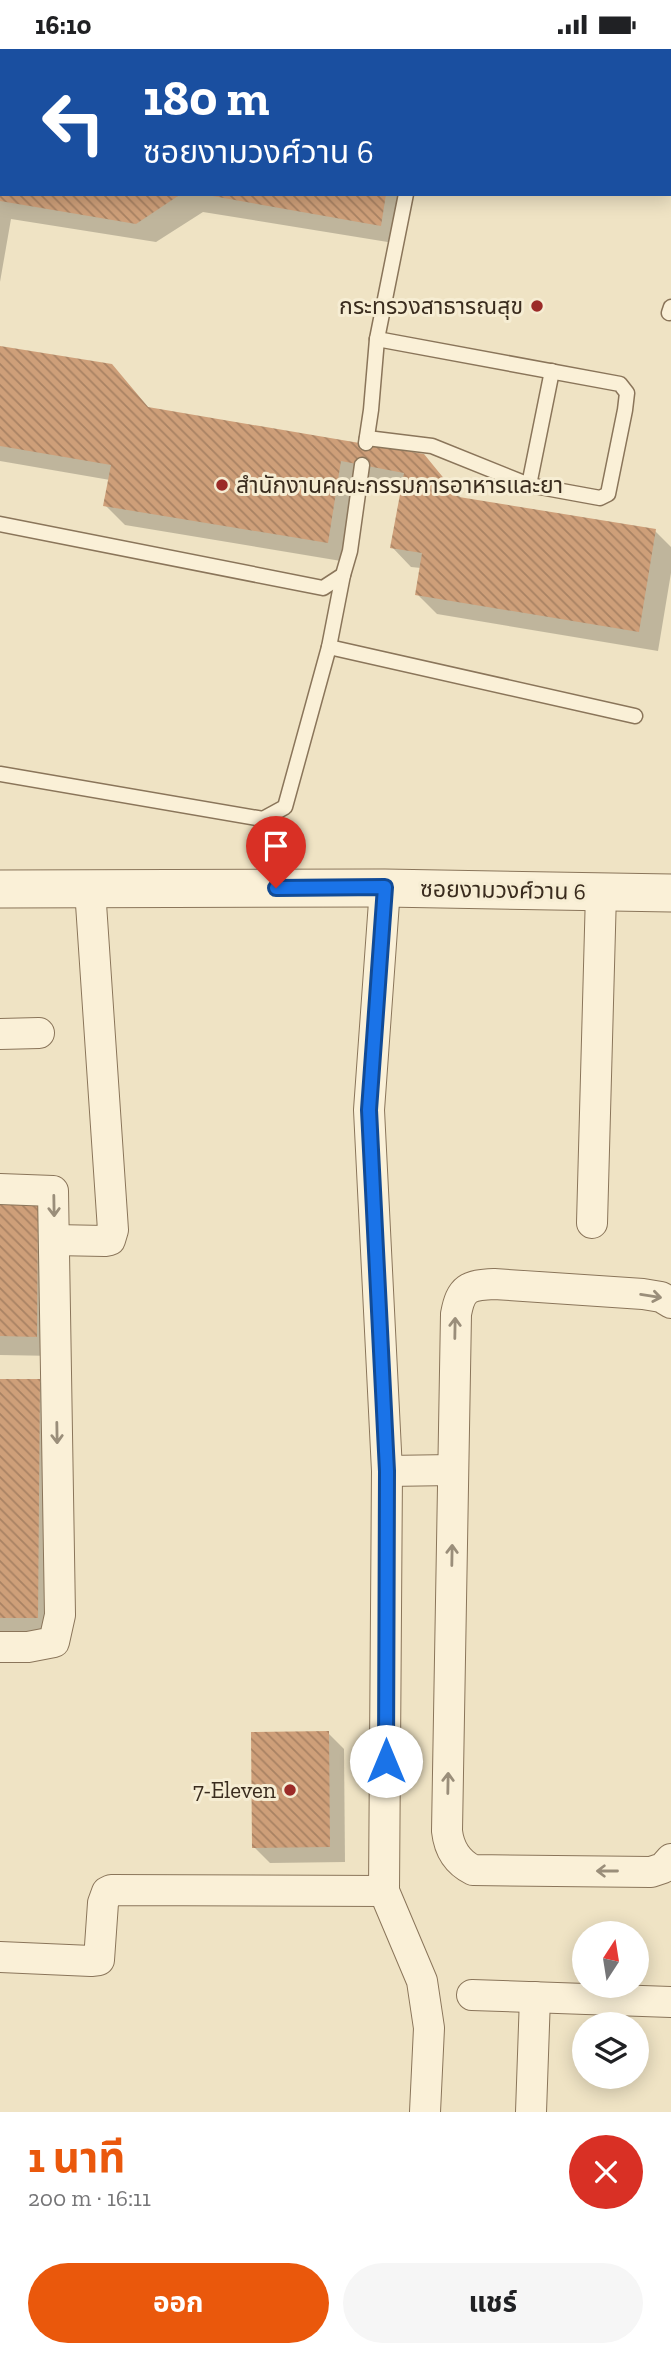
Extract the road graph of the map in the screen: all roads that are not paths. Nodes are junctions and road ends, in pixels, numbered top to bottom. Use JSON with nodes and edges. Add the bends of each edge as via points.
{"nodes":[{"id":1,"x":406,"y":196,"type":"edge"},
{"id":2,"x":377,"y":339,"type":"junction"},
{"id":3,"x":552,"y":371,"type":"junction"},
{"id":4,"x":362,"y":465,"type":"dead end"},
{"id":5,"x":529,"y":485,"type":"junction"},
{"id":6,"x":0,"y":524,"type":"edge"},
{"id":7,"x":342,"y":575,"type":"junction"},
{"id":8,"x":330,"y":646,"type":"junction"},
{"id":9,"x":635,"y":716,"type":"dead end"},
{"id":10,"x":0,"y":774,"type":"edge"},
{"id":11,"x":385,"y":887,"type":"junction"},
{"id":12,"x":0,"y":889,"type":"edge"},
{"id":13,"x":90,"y":889,"type":"junction"},
{"id":14,"x":601,"y":893,"type":"junction"},
{"id":15,"x":671,"y":893,"type":"edge"},
{"id":16,"x":39,"y":1033,"type":"dead end"},
{"id":17,"x":0,"y":1034,"type":"edge"},
{"id":18,"x":0,"y":1189,"type":"edge"},
{"id":19,"x":592,"y":1223,"type":"dead end"},
{"id":20,"x":54,"y":1240,"type":"junction"},
{"id":21,"x":671,"y":1303,"type":"edge"},
{"id":22,"x":453,"y":1470,"type":"junction"},
{"id":23,"x":387,"y":1471,"type":"junction"},
{"id":24,"x":0,"y":1647,"type":"edge"},
{"id":25,"x":671,"y":1859,"type":"edge"},
{"id":26,"x":384,"y":1891,"type":"junction"},
{"id":27,"x":0,"y":1957,"type":"edge"},
{"id":28,"x":472,"y":1995,"type":"dead end"},
{"id":29,"x":535,"y":1997,"type":"junction"},
{"id":30,"x":671,"y":2001,"type":"edge"},
{"id":31,"x":425,"y":2112,"type":"edge"},
{"id":32,"x":531,"y":2112,"type":"edge"}],
"edges":[{"from":1,"to":2,"type":"lane"},
{"from":2,"to":3,"type":"lane"},
{"from":2,"to":5,"type":"lane","via":[[366,441],[432,446]]},
{"from":3,"to":5,"type":"lane"},
{"from":3,"to":5,"type":"lane","via":[[620,384],[626,393],[608,494],[600,498]]},
{"from":4,"to":7,"type":"lane","via":[[350,551]]},
{"from":6,"to":7,"type":"lane","via":[[323,588]]},
{"from":7,"to":8,"type":"lane"},
{"from":8,"to":9,"type":"lane"},
{"from":8,"to":10,"type":"lane","via":[[285,807],[263,819]]},
{"from":11,"to":13,"type":"street","name":"ซอยงามวงศ์วาน 6"},
{"from":11,"to":14,"type":"street","name":"ซอยงามวงศ์วาน 6"},
{"from":11,"to":23,"type":"street","via":[[369,1110]]},
{"from":12,"to":13,"type":"street","name":"ซอยงามวงศ์วาน 6"},
{"from":13,"to":20,"type":"street","via":[[113,1230],[105,1241]]},
{"from":14,"to":15,"type":"street","name":"ซอยงามวงศ์วาน 6"},
{"from":14,"to":19,"type":"street"},
{"from":16,"to":17,"type":"street"},
{"from":18,"to":20,"type":"street","one_way":true,"via":[[53,1191]]},
{"from":20,"to":24,"type":"street","one_way":true,"via":[[60,1615],[54,1642]]},
{"from":22,"to":21,"type":"street","one_way":true,"via":[[456,1314],[465,1291],[474,1285],[494,1284],[643,1294]]},
{"from":22,"to":23,"type":"street"},
{"from":25,"to":22,"type":"street","one_way":true,"via":[[651,1872],[485,1871],[464,1866],[452,1850],[447,1831]]},
{"from":23,"to":26,"type":"street"},
{"from":26,"to":27,"type":"street","via":[[111,1890],[103,1903],[99,1960]]},
{"from":26,"to":31,"type":"street","via":[[422,1980],[429,2028]]},
{"from":28,"to":29,"type":"street"},
{"from":29,"to":30,"type":"street"},
{"from":29,"to":32,"type":"street"}]}
